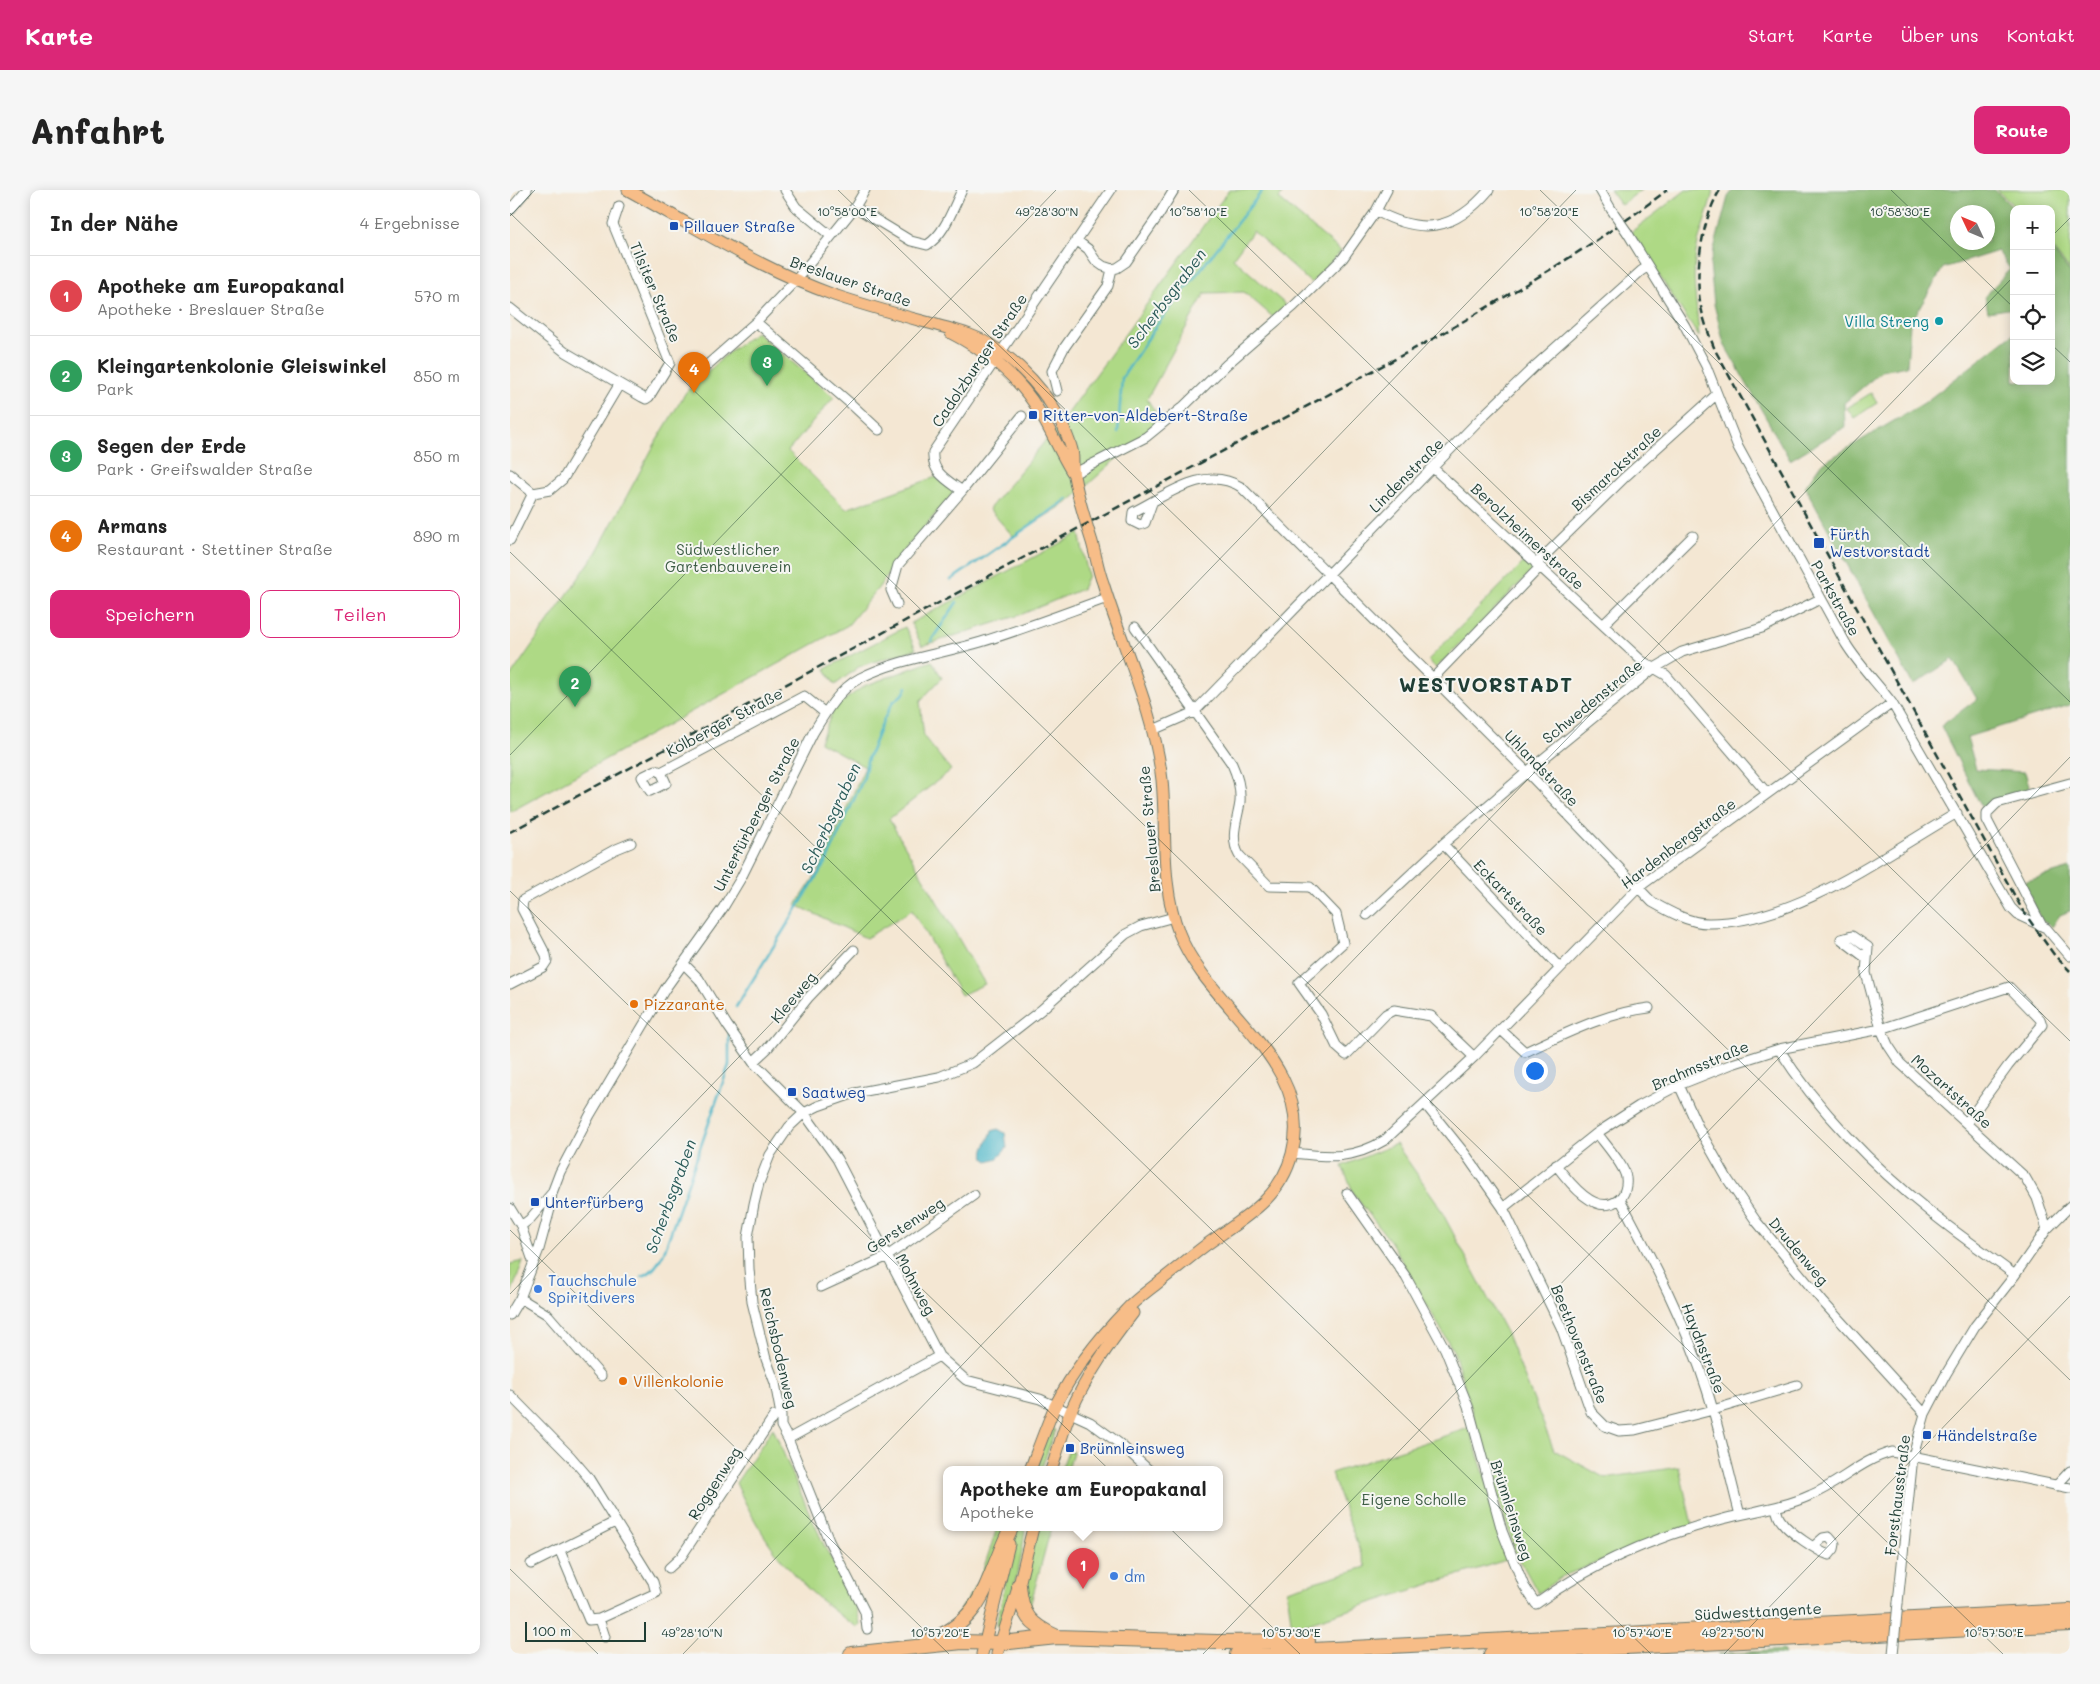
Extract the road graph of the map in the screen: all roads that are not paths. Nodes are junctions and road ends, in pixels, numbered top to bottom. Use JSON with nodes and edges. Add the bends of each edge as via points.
{"nodes":[{"id":1,"x":527,"y":190,"type":"edge"},
{"id":2,"x":628,"y":190,"type":"edge"},
{"id":3,"x":785,"y":190,"type":"edge"},
{"id":4,"x":865,"y":190,"type":"edge"},
{"id":5,"x":962,"y":190,"type":"edge"},
{"id":6,"x":1111,"y":190,"type":"edge"},
{"id":7,"x":1174,"y":190,"type":"edge"},
{"id":8,"x":1387,"y":190,"type":"edge"},
{"id":9,"x":1489,"y":190,"type":"edge"},
{"id":10,"x":1600,"y":190,"type":"edge"},
{"id":11,"x":619,"y":206,"type":"dead end"},
{"id":12,"x":854,"y":207,"type":"junction"},
{"id":13,"x":510,"y":210,"type":"edge"},
{"id":14,"x":1376,"y":211,"type":"junction"},
{"id":15,"x":831,"y":236,"type":"junction"},
{"id":16,"x":1076,"y":240,"type":"junction"},
{"id":17,"x":1647,"y":267,"type":"junction"},
{"id":18,"x":1112,"y":269,"type":"junction"},
{"id":19,"x":796,"y":280,"type":"junction"},
{"id":20,"x":510,"y":308,"type":"edge"},
{"id":21,"x":756,"y":322,"type":"junction"},
{"id":22,"x":998,"y":357,"type":"junction"},
{"id":23,"x":697,"y":374,"type":"dead end"},
{"id":24,"x":619,"y":385,"type":"junction"},
{"id":25,"x":1057,"y":390,"type":"dead end"},
{"id":26,"x":1717,"y":394,"type":"junction"},
{"id":27,"x":1022,"y":416,"type":"dead end"},
{"id":28,"x":879,"y":430,"type":"dead end"},
{"id":29,"x":1433,"y":468,"type":"junction"},
{"id":30,"x":510,"y":474,"type":"edge"},
{"id":31,"x":1073,"y":474,"type":"junction"},
{"id":32,"x":962,"y":491,"type":"junction"},
{"id":33,"x":533,"y":493,"type":"junction"},
{"id":34,"x":1152,"y":502,"type":"dead end"},
{"id":35,"x":1693,"y":536,"type":"dead end"},
{"id":36,"x":510,"y":540,"type":"edge"},
{"id":37,"x":1538,"y":566,"type":"junction"},
{"id":38,"x":1329,"y":573,"type":"junction"},
{"id":39,"x":1107,"y":598,"type":"junction"},
{"id":40,"x":1820,"y":599,"type":"junction"},
{"id":41,"x":897,"y":604,"type":"dead end"},
{"id":42,"x":1604,"y":624,"type":"junction"},
{"id":43,"x":1134,"y":627,"type":"dead end"},
{"id":44,"x":1653,"y":668,"type":"junction"},
{"id":45,"x":1434,"y":677,"type":"junction"},
{"id":46,"x":1892,"y":702,"type":"junction"},
{"id":47,"x":1194,"y":712,"type":"junction"},
{"id":48,"x":825,"y":713,"type":"junction"},
{"id":49,"x":1153,"y":730,"type":"junction"},
{"id":50,"x":661,"y":772,"type":"dead end"},
{"id":51,"x":1527,"y":772,"type":"junction"},
{"id":52,"x":2070,"y":783,"type":"edge"},
{"id":53,"x":1767,"y":794,"type":"junction"},
{"id":54,"x":1957,"y":813,"type":"junction"},
{"id":55,"x":631,"y":843,"type":"dead end"},
{"id":56,"x":1443,"y":844,"type":"junction"},
{"id":57,"x":1639,"y":887,"type":"junction"},
{"id":58,"x":1367,"y":915,"type":"dead end"},
{"id":59,"x":1174,"y":917,"type":"junction"},
{"id":60,"x":2042,"y":926,"type":"junction"},
{"id":61,"x":854,"y":950,"type":"dead end"},
{"id":62,"x":2070,"y":956,"type":"edge"},
{"id":63,"x":1866,"y":958,"type":"dead end"},
{"id":64,"x":684,"y":964,"type":"junction"},
{"id":65,"x":1560,"y":968,"type":"junction"},
{"id":66,"x":510,"y":984,"type":"edge"},
{"id":67,"x":1649,"y":1008,"type":"dead end"},
{"id":68,"x":1500,"y":1029,"type":"junction"},
{"id":69,"x":1881,"y":1029,"type":"junction"},
{"id":70,"x":1779,"y":1049,"type":"junction"},
{"id":71,"x":1474,"y":1057,"type":"junction"},
{"id":72,"x":753,"y":1062,"type":"junction"},
{"id":73,"x":1680,"y":1085,"type":"junction"},
{"id":74,"x":1425,"y":1104,"type":"junction"},
{"id":75,"x":804,"y":1113,"type":"junction"},
{"id":76,"x":1967,"y":1122,"type":"junction"},
{"id":77,"x":1597,"y":1133,"type":"junction"},
{"id":78,"x":1292,"y":1153,"type":"junction"},
{"id":79,"x":1556,"y":1165,"type":"junction"},
{"id":80,"x":552,"y":1193,"type":"junction"},
{"id":81,"x":1347,"y":1193,"type":"dead end"},
{"id":82,"x":974,"y":1195,"type":"dead end"},
{"id":83,"x":1620,"y":1199,"type":"junction"},
{"id":84,"x":2070,"y":1206,"type":"edge"},
{"id":85,"x":510,"y":1208,"type":"edge"},
{"id":86,"x":1503,"y":1208,"type":"junction"},
{"id":87,"x":530,"y":1219,"type":"junction"},
{"id":88,"x":521,"y":1226,"type":"junction"},
{"id":89,"x":2047,"y":1229,"type":"junction"},
{"id":90,"x":543,"y":1232,"type":"junction"},
{"id":91,"x":524,"y":1238,"type":"junction"},
{"id":92,"x":886,"y":1257,"type":"junction"},
{"id":93,"x":533,"y":1261,"type":"junction"},
{"id":94,"x":2015,"y":1275,"type":"junction"},
{"id":95,"x":1164,"y":1278,"type":"junction"},
{"id":96,"x":821,"y":1287,"type":"dead end"},
{"id":97,"x":520,"y":1298,"type":"junction"},
{"id":98,"x":510,"y":1316,"type":"edge"},
{"id":99,"x":939,"y":1356,"type":"junction"},
{"id":100,"x":601,"y":1376,"type":"dead end"},
{"id":101,"x":1797,"y":1385,"type":"dead end"},
{"id":102,"x":510,"y":1395,"type":"edge"},
{"id":103,"x":1056,"y":1406,"type":"junction"},
{"id":104,"x":1713,"y":1410,"type":"junction"},
{"id":105,"x":1070,"y":1413,"type":"junction"},
{"id":106,"x":1925,"y":1414,"type":"junction"},
{"id":107,"x":781,"y":1415,"type":"junction"},
{"id":108,"x":788,"y":1439,"type":"junction"},
{"id":109,"x":1913,"y":1456,"type":"junction"},
{"id":110,"x":1032,"y":1466,"type":"edge"},
{"id":111,"x":1052,"y":1466,"type":"edge"},
{"id":112,"x":1145,"y":1466,"type":"edge"},
{"id":113,"x":2070,"y":1471,"type":"edge"},
{"id":114,"x":2056,"y":1486,"type":"junction"},
{"id":115,"x":2070,"y":1488,"type":"edge"},
{"id":116,"x":1776,"y":1507,"type":"junction"},
{"id":117,"x":1740,"y":1515,"type":"junction"},
{"id":118,"x":615,"y":1522,"type":"junction"},
{"id":119,"x":1010,"y":1531,"type":"edge"},
{"id":120,"x":1011,"y":1531,"type":"edge"},
{"id":121,"x":1032,"y":1531,"type":"edge"},
{"id":122,"x":1814,"y":1546,"type":"dead end"},
{"id":123,"x":560,"y":1551,"type":"junction"},
{"id":124,"x":531,"y":1564,"type":"dead end"},
{"id":125,"x":669,"y":1568,"type":"dead end"},
{"id":126,"x":1019,"y":1585,"type":"junction"},
{"id":127,"x":2070,"y":1610,"type":"edge"},
{"id":128,"x":599,"y":1619,"type":"junction"},
{"id":129,"x":2070,"y":1624,"type":"edge"},
{"id":130,"x":867,"y":1629,"type":"dead end"},
{"id":131,"x":605,"y":1637,"type":"dead end"},
{"id":132,"x":1057,"y":1637,"type":"junction"},
{"id":133,"x":985,"y":1646,"type":"edge"},
{"id":134,"x":911,"y":1647,"type":"junction"},
{"id":135,"x":1360,"y":1648,"type":"junction"},
{"id":136,"x":999,"y":1649,"type":"edge"},
{"id":137,"x":851,"y":1654,"type":"edge"},
{"id":138,"x":1237,"y":1654,"type":"edge"},
{"id":139,"x":1492,"y":1654,"type":"edge"},
{"id":140,"x":1893,"y":1654,"type":"edge"}],
"edges":[{"from":1,"to":13,"type":"street"},
{"from":2,"to":19,"type":"main road","name":"Breslauer Straße","via":[[754,261]]},
{"from":3,"to":15,"type":"street","via":[[796,207]]},
{"from":4,"to":12,"type":"street"},
{"from":5,"to":12,"type":"street","via":[[940,232],[927,245],[911,241]]},
{"from":6,"to":16,"type":"street","name":"Cadolzburger Straße"},
{"from":7,"to":18,"type":"street","via":[[1126,262]]},
{"from":8,"to":14,"type":"street"},
{"from":9,"to":14,"type":"street","via":[[1471,210],[1435,226],[1402,222]]},
{"from":10,"to":17,"type":"street","name":"Parkstraße","bridge":true},
{"from":11,"to":24,"type":"street","name":"Tilsiter Straße","via":[[613,224],[670,363],[648,398]]},
{"from":12,"to":15,"type":"street"},
{"from":14,"to":31,"type":"street","via":[[1343,258],[1320,282],[1184,406],[1146,437]]},
{"from":15,"to":19,"type":"street"},
{"from":16,"to":18,"type":"street","via":[[1096,261]]},
{"from":16,"to":22,"type":"street","name":"Cadolzburger Straße"},
{"from":17,"to":26,"type":"street","name":"Parkstraße","via":[[1685,326]]},
{"from":17,"to":29,"type":"street","name":"Lindenstraße","via":[[1536,365]]},
{"from":18,"to":25,"type":"street","via":[[1108,286],[1064,348],[1052,371]]},
{"from":19,"to":21,"type":"street"},
{"from":19,"to":22,"type":"main road","name":"Breslauer Straße","via":[[837,296],[934,325]]},
{"from":20,"to":24,"type":"street","name":"Tilsiter Straße","via":[[565,352]]},
{"from":21,"to":23,"type":"street"},
{"from":21,"to":28,"type":"street"},
{"from":22,"to":31,"type":"main road","name":"Breslauer Straße","via":[[1032,401]]},
{"from":22,"to":32,"type":"street","name":"Cadolzburger Straße","via":[[933,452],[932,461],[937,471]]},
{"from":24,"to":33,"type":"street","via":[[563,479],[550,490]]},
{"from":26,"to":37,"type":"street","name":"Bismarckstraße","via":[[1625,477]]},
{"from":26,"to":40,"type":"street","name":"Parkstraße","via":[[1738,447]]},
{"from":27,"to":32,"type":"street"},
{"from":29,"to":37,"type":"street","name":"Berolzheimerstraße"},
{"from":29,"to":38,"type":"street","name":"Lindenstraße"},
{"from":30,"to":33,"type":"street"},
{"from":31,"to":39,"type":"main road","name":"Breslauer Straße"},
{"from":32,"to":41,"type":"street","via":[[898,565],[891,590]]},
{"from":33,"to":36,"type":"street"},
{"from":34,"to":38,"type":"street","name":"Uhlandstraße","via":[[1197,480],[1231,481]]},
{"from":35,"to":42,"type":"street"},
{"from":37,"to":42,"type":"street","name":"Berolzheimerstraße"},
{"from":37,"to":45,"type":"street","name":"Bismarckstraße"},
{"from":38,"to":45,"type":"street","name":"Uhlandstraße"},
{"from":38,"to":47,"type":"street","name":"Lindenstraße"},
{"from":39,"to":48,"type":"street","name":"Unterfürberger Straße","via":[[981,642],[896,664],[859,679],[837,697]]},
{"from":39,"to":49,"type":"main road","name":"Breslauer Straße"},
{"from":40,"to":44,"type":"street","name":"Schwedenstraße","via":[[1762,628],[1682,652]]},
{"from":40,"to":46,"type":"street","name":"Parkstraße","via":[[1855,658]]},
{"from":42,"to":44,"type":"street","name":"Berolzheimerstraße"},
{"from":43,"to":47,"type":"street"},
{"from":44,"to":51,"type":"street","name":"Schwedenstraße"},
{"from":44,"to":53,"type":"street","name":"Berolzheimerstraße","via":[[1666,676]]},
{"from":45,"to":51,"type":"street","name":"Uhlandstraße"},
{"from":46,"to":53,"type":"street","name":"Hardenbergstraße"},
{"from":46,"to":54,"type":"street","name":"Parkstraße"},
{"from":47,"to":49,"type":"street","name":"Lindenstraße"},
{"from":47,"to":71,"type":"street","via":[[1232,764],[1238,780],[1240,799],[1234,823],[1239,855],[1269,886],[1310,887],[1336,914],[1343,943],[1299,983],[1321,1014],[1337,1047],[1346,1055],[1386,1014],[1394,1010],[1431,1016]]},
{"from":48,"to":50,"type":"street","name":"Kolberger Straße","via":[[804,696]]},
{"from":48,"to":64,"type":"street","name":"Unterfürberger Straße","via":[[741,878]]},
{"from":49,"to":59,"type":"main road","name":"Breslauer Straße","via":[[1162,779],[1166,873]]},
{"from":51,"to":56,"type":"street","name":"Schwedenstraße"},
{"from":51,"to":57,"type":"street","name":"Uhlandstraße"},
{"from":52,"to":60,"type":"street","name":"Parkstraße","via":[[1997,802],[1987,813],[1987,820]]},
{"from":53,"to":57,"type":"street","name":"Hardenbergstraße"},
{"from":54,"to":57,"type":"street","name":"Uhlandstraße","via":[[1847,878],[1783,908],[1745,920],[1707,923],[1671,913],[1652,902]]},
{"from":54,"to":60,"type":"street","name":"Parkstraße","via":[[2011,908],[2018,915]]},
{"from":55,"to":66,"type":"street","via":[[523,900],[522,909],[547,961]]},
{"from":56,"to":58,"type":"street","name":"Schwedenstraße"},
{"from":56,"to":65,"type":"street","name":"Eckartstraße"},
{"from":57,"to":65,"type":"street","name":"Hardenbergstraße"},
{"from":59,"to":75,"type":"street","via":[[1141,926],[1126,934],[1041,1010],[973,1063],[939,1077],[855,1093]]},
{"from":59,"to":78,"type":"main road","name":"Breslauer Straße","via":[[1180,936],[1202,976],[1279,1070],[1291,1095],[1295,1122]]},
{"from":60,"to":62,"type":"street","name":"Parkstraße"},
{"from":61,"to":72,"type":"street","name":"Kleeweg"},
{"from":63,"to":69,"type":"street","name":"Mozartstraße","via":[[1866,973]]},
{"from":64,"to":72,"type":"street","via":[[699,979]]},
{"from":64,"to":80,"type":"street","name":"Unterfürberger Straße","via":[[665,989],[590,1115]]},
{"from":65,"to":68,"type":"street","name":"Hardenbergstraße"},
{"from":67,"to":68,"type":"street","via":[[1610,1015],[1525,1052]]},
{"from":68,"to":71,"type":"street","name":"Hardenbergstraße"},
{"from":69,"to":70,"type":"street","name":"Brahmsstraße"},
{"from":69,"to":76,"type":"street","name":"Mozartstraße","via":[[1900,1063]]},
{"from":69,"to":76,"type":"street","name":"Brahmsstraße","via":[[2008,987],[2040,1018],[2042,1025]]},
{"from":70,"to":73,"type":"street","name":"Brahmsstraße"},
{"from":70,"to":94,"type":"street","via":[[1795,1074],[1841,1128],[1899,1186]]},
{"from":71,"to":74,"type":"street","name":"Hardenbergstraße"},
{"from":72,"to":75,"type":"street"},
{"from":73,"to":77,"type":"street","name":"Brahmsstraße"},
{"from":73,"to":106,"type":"street","name":"Drudenweg","via":[[1699,1129],[1756,1221],[1830,1310]]},
{"from":74,"to":78,"type":"street","name":"Hardenbergstraße","via":[[1385,1140],[1354,1155],[1332,1157]]},
{"from":74,"to":86,"type":"street","name":"Beethovenstraße"},
{"from":75,"to":92,"type":"street","name":"Mohnweg","via":[[837,1159]]},
{"from":75,"to":107,"type":"street","name":"Reichsbodenweg","via":[[789,1127],[770,1155],[759,1183],[748,1236],[752,1302]]},
{"from":76,"to":89,"type":"street","name":"Mozartstraße","via":[[2025,1177],[2037,1198]]},
{"from":77,"to":79,"type":"street","name":"Brahmsstraße"},
{"from":77,"to":83,"type":"street","via":[[1626,1178]]},
{"from":78,"to":95,"type":"main road","name":"Breslauer Straße","via":[[1287,1170],[1266,1202]]},
{"from":79,"to":83,"type":"street","via":[[1584,1197],[1601,1205]]},
{"from":79,"to":86,"type":"street","name":"Brahmsstraße"},
{"from":80,"to":87,"type":"street","name":"Unterfürberger Straße"},
{"from":80,"to":90,"type":"street","name":"Unterfürberger Straße"},
{"from":81,"to":117,"type":"street","name":"Brünnleinsweg","via":[[1406,1277],[1446,1349],[1468,1406],[1502,1531],[1524,1586],[1536,1604],[1577,1577],[1614,1559],[1680,1531]]},
{"from":82,"to":92,"type":"street","name":"Gerstenweg"},
{"from":83,"to":104,"type":"street","name":"Haydnstraße","via":[[1680,1319]]},
{"from":84,"to":89,"type":"street","name":"Forsthausstraße"},
{"from":85,"to":88,"type":"street"},
{"from":86,"to":104,"type":"street","name":"Beethovenstraße","via":[[1561,1327],[1591,1412],[1605,1426],[1619,1431],[1635,1430]]},
{"from":87,"to":88,"type":"street","name":"Unterfürberger Straße"},
{"from":87,"to":90,"type":"street","via":[[537,1221]]},
{"from":88,"to":91,"type":"street"},
{"from":89,"to":94,"type":"street","name":"Forsthausstraße"},
{"from":90,"to":91,"type":"street","via":[[535,1240]]},
{"from":90,"to":93,"type":"street","name":"Unterfürberger Straße"},
{"from":91,"to":93,"type":"street"},
{"from":92,"to":96,"type":"street","name":"Gerstenweg"},
{"from":92,"to":99,"type":"street","name":"Mohnweg"},
{"from":93,"to":97,"type":"street","name":"Unterfürberger Straße"},
{"from":94,"to":106,"type":"street","name":"Forsthausstraße","via":[[1974,1326]]},
{"from":95,"to":103,"type":"main road","name":"Breslauer Straße","via":[[1129,1306],[1102,1337]]},
{"from":95,"to":105,"type":"main road","name":"Breslauer Straße","via":[[1109,1343]]},
{"from":97,"to":98,"type":"street","name":"Unterfürberger Straße"},
{"from":97,"to":100,"type":"street","via":[[548,1316]]},
{"from":99,"to":103,"type":"street","name":"Mohnweg","via":[[966,1380]]},
{"from":99,"to":108,"type":"street"},
{"from":101,"to":104,"type":"street","name":"Beethovenstraße"},
{"from":102,"to":118,"type":"street","via":[[588,1477]]},
{"from":103,"to":105,"type":"street"},
{"from":103,"to":110,"type":"main road","name":"Breslauer Straße"},
{"from":104,"to":117,"type":"street","name":"Haydnstraße"},
{"from":105,"to":111,"type":"main road","name":"Breslauer Straße"},
{"from":105,"to":112,"type":"street","via":[[1090,1422]]},
{"from":106,"to":109,"type":"street","name":"Forsthausstraße"},
{"from":107,"to":108,"type":"street","name":"Reichsbodenweg","via":[[781,1426]]},
{"from":107,"to":125,"type":"street","name":"Roggenweg","via":[[774,1416],[681,1557]]},
{"from":108,"to":130,"type":"street","name":"Reichsbodenweg","via":[[825,1532],[865,1612]]},
{"from":109,"to":114,"type":"street"},
{"from":109,"to":116,"type":"street","name":"Brünnleinsweg","via":[[1892,1452],[1877,1456],[1813,1495]]},
{"from":109,"to":140,"type":"street","name":"Forsthausstraße","bridge":true},
{"from":113,"to":114,"type":"street"},
{"from":114,"to":115,"type":"street"},
{"from":116,"to":117,"type":"street","name":"Brünnleinsweg"},
{"from":116,"to":122,"type":"street","via":[[1783,1525]]},
{"from":118,"to":123,"type":"street","via":[[566,1544]]},
{"from":118,"to":128,"type":"street","via":[[653,1582],[656,1593]]},
{"from":119,"to":134,"type":"highway","via":[[978,1604],[961,1623],[939,1637]]},
{"from":120,"to":133,"type":"main road"},
{"from":121,"to":126,"type":"main road"},
{"from":123,"to":124,"type":"street"},
{"from":123,"to":128,"type":"street","via":[[589,1620]]},
{"from":126,"to":132,"type":"highway","via":[[1020,1602],[1027,1617]]},
{"from":126,"to":136,"type":"main road"},
{"from":127,"to":135,"type":"highway","name":"Südwesttangente"},
{"from":128,"to":131,"type":"street"},
{"from":129,"to":139,"type":"highway","name":"Südwesttangente"},
{"from":132,"to":135,"type":"highway","via":[[1208,1642],[1312,1641]]},
{"from":132,"to":136,"type":"highway","via":[[1025,1640]]},
{"from":133,"to":134,"type":"highway","via":[[962,1642]]},
{"from":133,"to":136,"type":"highway"},
{"from":134,"to":137,"type":"highway"},
{"from":135,"to":138,"type":"highway","name":"Südwesttangente"}]}
